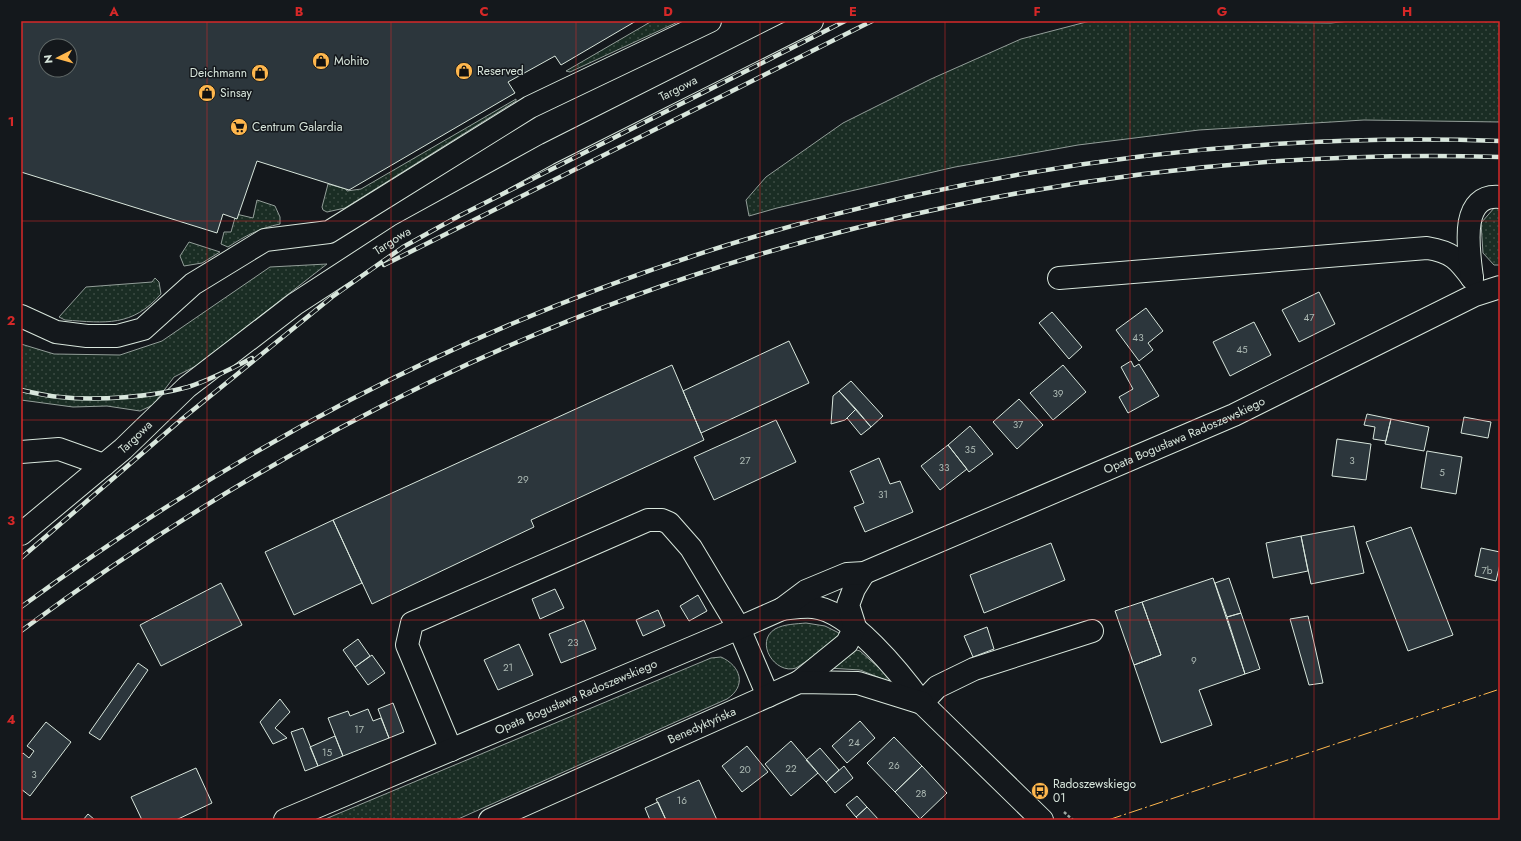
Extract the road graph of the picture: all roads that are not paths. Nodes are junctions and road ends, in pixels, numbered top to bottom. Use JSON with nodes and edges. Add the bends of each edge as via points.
{"nodes":[{"id":1,"x":710,"y":21,"type":"edge"},
{"id":2,"x":812,"y":21,"type":"edge"},
{"id":3,"x":1500,"y":197,"type":"edge"},
{"id":4,"x":1059,"y":278,"type":"dead end"},
{"id":5,"x":1474,"y":287,"type":"junction"},
{"id":6,"x":1500,"y":287,"type":"edge"},
{"id":7,"x":21,"y":316,"type":"edge"},
{"id":8,"x":21,"y":452,"type":"edge"},
{"id":9,"x":104,"y":465,"type":"junction"},
{"id":10,"x":21,"y":534,"type":"edge"},
{"id":11,"x":864,"y":573,"type":"junction"},
{"id":12,"x":782,"y":609,"type":"junction"},
{"id":13,"x":739,"y":628,"type":"junction"},
{"id":14,"x":855,"y":628,"type":"junction"},
{"id":15,"x":1092,"y":631,"type":"dead end"},
{"id":16,"x":798,"y":682,"type":"junction"},
{"id":17,"x":768,"y":696,"type":"junction"},
{"id":18,"x":922,"y":703,"type":"junction"},
{"id":19,"x":451,"y":750,"type":"junction"},
{"id":20,"x":284,"y":820,"type":"edge"},
{"id":21,"x":490,"y":820,"type":"edge"},
{"id":22,"x":1042,"y":820,"type":"edge"}],
"edges":[{"from":1,"to":7,"type":"street","via":[[530,107],[329,232],[265,240],[193,284],[143,329],[116,336],[86,336],[56,332]]},
{"from":2,"to":9,"type":"street","name":"Targowa","via":[[548,154],[400,235],[295,304],[187,387]]},
{"from":3,"to":5,"type":"street","via":[[1488,197],[1481,201],[1473,209],[1469,222]]},
{"from":4,"to":5,"type":"street","via":[[1427,248],[1457,258]]},
{"from":5,"to":6,"type":"street","name":"Opata Bogusława Radoszewskiego"},
{"from":5,"to":11,"type":"street","name":"Opata Bogusława Radoszewskiego","via":[[1234,415]]},
{"from":8,"to":9,"type":"street","via":[[59,449]]},
{"from":9,"to":10,"type":"street","name":"Targowa"},
{"from":11,"to":12,"type":"street","name":"Opata Bogusława Radoszewskiego","via":[[847,574],[806,591]]},
{"from":11,"to":14,"type":"street","via":[[848,604]]},
{"from":12,"to":13,"type":"street","name":"Opata Bogusława Radoszewskiego"},
{"from":12,"to":14,"type":"street","name":"Benedyktyńska","via":[[813,607],[835,614]]},
{"from":13,"to":17,"type":"street"},
{"from":13,"to":19,"type":"street","name":"Opata Bogusława Radoszewskiego"},
{"from":13,"to":19,"type":"street","via":[[691,548],[677,531],[670,523],[648,520],[412,623],[407,645]]},
{"from":14,"to":16,"type":"street","via":[[847,642]]},
{"from":14,"to":18,"type":"street","name":"Benedyktyńska","via":[[906,680]]},
{"from":15,"to":18,"type":"street","via":[[974,669],[937,687]]},
{"from":16,"to":17,"type":"street","name":"Benedyktyńska"},
{"from":16,"to":18,"type":"street","name":"Benedyktyńska","via":[[858,683]]},
{"from":17,"to":21,"type":"street","name":"Benedyktyńska"},
{"from":18,"to":22,"type":"street","name":"Benedyktyńska"},
{"from":19,"to":20,"type":"street","name":"Opata Bogusława Radoszewskiego"}]}
